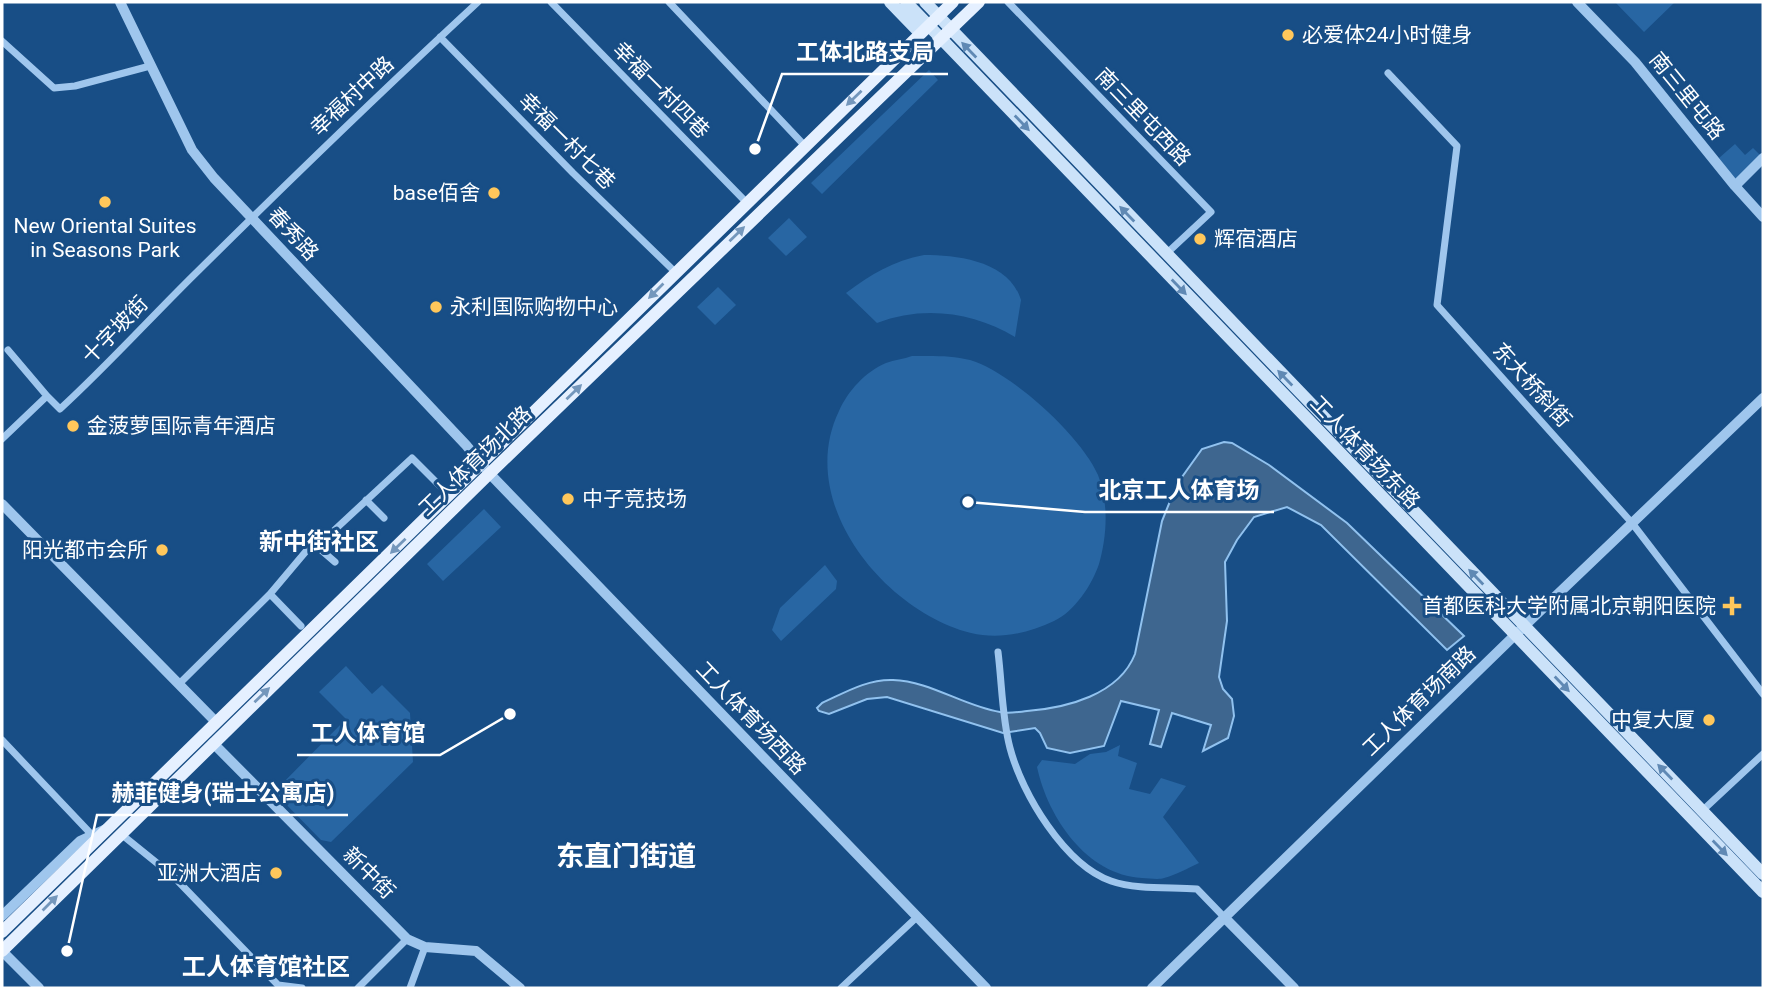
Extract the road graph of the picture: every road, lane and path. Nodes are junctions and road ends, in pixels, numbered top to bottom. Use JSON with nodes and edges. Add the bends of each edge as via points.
{"nodes":[{"id":1,"x":120,"y":2,"type":"edge"},
{"id":2,"x":478,"y":2,"type":"edge"},
{"id":3,"x":551,"y":2,"type":"edge"},
{"id":4,"x":669,"y":2,"type":"edge"},
{"id":5,"x":890,"y":2,"type":"edge"},
{"id":6,"x":906,"y":2,"type":"edge"},
{"id":7,"x":925,"y":2,"type":"edge"},
{"id":8,"x":953,"y":2,"type":"edge"},
{"id":9,"x":979,"y":2,"type":"edge"},
{"id":10,"x":1008,"y":2,"type":"edge"},
{"id":11,"x":1577,"y":2,"type":"edge"},
{"id":12,"x":929,"y":25,"type":"junction"},
{"id":13,"x":945,"y":34,"type":"junction"},
{"id":14,"x":440,"y":37,"type":"junction"},
{"id":15,"x":2,"y":41,"type":"edge"},
{"id":16,"x":150,"y":66,"type":"junction"},
{"id":17,"x":1388,"y":73,"type":"dead end"},
{"id":18,"x":806,"y":146,"type":"junction"},
{"id":19,"x":1763,"y":158,"type":"edge"},
{"id":20,"x":1735,"y":186,"type":"junction"},
{"id":21,"x":747,"y":203,"type":"junction"},
{"id":22,"x":1763,"y":217,"type":"edge"},
{"id":23,"x":252,"y":218,"type":"junction"},
{"id":24,"x":1166,"y":254,"type":"junction"},
{"id":25,"x":671,"y":268,"type":"dead end"},
{"id":26,"x":8,"y":350,"type":"dead end"},
{"id":27,"x":47,"y":396,"type":"junction"},
{"id":28,"x":1763,"y":398,"type":"edge"},
{"id":29,"x":2,"y":439,"type":"edge"},
{"id":30,"x":485,"y":468,"type":"junction"},
{"id":31,"x":441,"y":487,"type":"dead end"},
{"id":32,"x":366,"y":500,"type":"junction"},
{"id":33,"x":2,"y":504,"type":"edge"},
{"id":34,"x":384,"y":518,"type":"dead end"},
{"id":35,"x":1632,"y":523,"type":"junction"},
{"id":36,"x":313,"y":543,"type":"junction"},
{"id":37,"x":335,"y":562,"type":"dead end"},
{"id":38,"x":270,"y":594,"type":"junction"},
{"id":39,"x":301,"y":626,"type":"dead end"},
{"id":40,"x":1519,"y":631,"type":"junction"},
{"id":41,"x":999,"y":652,"type":"dead end"},
{"id":42,"x":179,"y":684,"type":"junction"},
{"id":43,"x":1763,"y":694,"type":"edge"},
{"id":44,"x":216,"y":722,"type":"junction"},
{"id":45,"x":2,"y":740,"type":"edge"},
{"id":46,"x":213,"y":743,"type":"junction"},
{"id":47,"x":1763,"y":754,"type":"edge"},
{"id":48,"x":1702,"y":811,"type":"junction"},
{"id":49,"x":107,"y":828,"type":"junction"},
{"id":50,"x":120,"y":834,"type":"junction"},
{"id":51,"x":92,"y":835,"type":"junction"},
{"id":52,"x":1763,"y":874,"type":"edge"},
{"id":53,"x":1763,"y":892,"type":"edge"},
{"id":54,"x":2,"y":916,"type":"edge"},
{"id":55,"x":917,"y":917,"type":"junction"},
{"id":56,"x":1224,"y":918,"type":"junction"},
{"id":57,"x":2,"y":932,"type":"edge"},
{"id":58,"x":407,"y":939,"type":"junction"},
{"id":59,"x":425,"y":947,"type":"junction"},
{"id":60,"x":2,"y":951,"type":"edge"},
{"id":61,"x":39,"y":988,"type":"edge"},
{"id":62,"x":302,"y":988,"type":"edge"},
{"id":63,"x":358,"y":988,"type":"edge"},
{"id":64,"x":410,"y":988,"type":"edge"},
{"id":65,"x":520,"y":988,"type":"edge"},
{"id":66,"x":841,"y":988,"type":"edge"},
{"id":67,"x":986,"y":988,"type":"edge"},
{"id":68,"x":1152,"y":988,"type":"edge"},
{"id":69,"x":1294,"y":988,"type":"edge"}],
"edges":[{"from":1,"to":16,"type":"street","name":"春秀路"},
{"from":2,"to":14,"type":"street","name":"幸福村中路"},
{"from":3,"to":21,"type":"street","name":"幸福一村四巷"},
{"from":4,"to":18,"type":"street"},
{"from":5,"to":12,"type":"main road"},
{"from":6,"to":12,"type":"main road"},
{"from":7,"to":12,"type":"main road"},
{"from":8,"to":12,"type":"main road","name":"工人体育场北路"},
{"from":9,"to":13,"type":"main road","name":"工人体育场北路"},
{"from":10,"to":24,"type":"street","name":"南三里屯西路","via":[[1211,212]]},
{"from":11,"to":20,"type":"street","name":"南三里屯路","via":[[1635,62]]},
{"from":12,"to":13,"type":"main road"},
{"from":12,"to":18,"type":"main road","name":"工人体育场北路","one_way":true},
{"from":24,"to":13,"type":"main road","name":"工人体育场东路","one_way":true},
{"from":30,"to":13,"type":"main road","name":"工人体育场北路","one_way":true},
{"from":13,"to":40,"type":"main road","name":"工人体育场东路","one_way":true},
{"from":14,"to":23,"type":"street","name":"幸福村中路"},
{"from":14,"to":25,"type":"street","name":"幸福一村七巷"},
{"from":15,"to":16,"type":"street","via":[[54,88]]},
{"from":16,"to":23,"type":"street","name":"春秀路","via":[[192,150]]},
{"from":17,"to":35,"type":"street","name":"东大桥斜街","via":[[1457,146],[1437,305]]},
{"from":18,"to":21,"type":"main road","name":"工人体育场北路"},
{"from":19,"to":20,"type":"street"},
{"from":20,"to":22,"type":"street","name":"南三里屯路"},
{"from":21,"to":30,"type":"main road","name":"工人体育场北路","one_way":true},
{"from":23,"to":27,"type":"street","name":"十字坡街","via":[[60,409]]},
{"from":23,"to":30,"type":"street","name":"春秀路"},
{"from":40,"to":24,"type":"main road","name":"工人体育场东路","one_way":true},
{"from":26,"to":27,"type":"street"},
{"from":27,"to":29,"type":"street"},
{"from":28,"to":35,"type":"street","name":"工人体育场南路"},
{"from":30,"to":44,"type":"main road","name":"工人体育场北路","one_way":true},
{"from":46,"to":30,"type":"main road","name":"工人体育场北路","one_way":true},
{"from":30,"to":55,"type":"street","name":"工人体育场西路"},
{"from":31,"to":32,"type":"street","via":[[412,458]]},
{"from":32,"to":34,"type":"street"},
{"from":32,"to":36,"type":"street","via":[[327,537]]},
{"from":33,"to":42,"type":"street"},
{"from":35,"to":40,"type":"street","name":"工人体育场南路"},
{"from":35,"to":43,"type":"street","name":"东大桥斜街"},
{"from":36,"to":37,"type":"street"},
{"from":36,"to":38,"type":"street"},
{"from":38,"to":39,"type":"street"},
{"from":38,"to":42,"type":"street"},
{"from":48,"to":40,"type":"main road","name":"工人体育场东路","one_way":true},
{"from":40,"to":53,"type":"main road","name":"工人体育场东路","one_way":true},
{"from":40,"to":56,"type":"street","name":"工人体育场南路"},
{"from":41,"to":56,"type":"street","via":[[1011,753],[1038,813],[1095,874],[1113,882],[1197,889]]},
{"from":42,"to":44,"type":"street"},
{"from":44,"to":49,"type":"main road","name":"工人体育场北路"},
{"from":45,"to":51,"type":"street"},
{"from":46,"to":50,"type":"main road","name":"工人体育场北路"},
{"from":46,"to":58,"type":"street","name":"新中街"},
{"from":47,"to":48,"type":"street"},
{"from":48,"to":52,"type":"main road","name":"工人体育场东路"},
{"from":49,"to":51,"type":"street","name":"工人体育场北路"},
{"from":49,"to":57,"type":"main road","name":"工人体育场北路"},
{"from":60,"to":50,"type":"main road","name":"工人体育场北路","one_way":true},
{"from":50,"to":62,"type":"street","via":[[173,876],[278,985]]},
{"from":51,"to":54,"type":"street","name":"工人体育场北路","via":[[80,841]]},
{"from":55,"to":66,"type":"street"},
{"from":55,"to":67,"type":"street","name":"工人体育场西路"},
{"from":56,"to":68,"type":"street","name":"工人体育场南路"},
{"from":56,"to":69,"type":"street"},
{"from":58,"to":59,"type":"street","name":"新中街"},
{"from":58,"to":63,"type":"street"},
{"from":59,"to":64,"type":"street"},
{"from":59,"to":65,"type":"street","name":"新中街","via":[[476,951]]},
{"from":60,"to":61,"type":"street"}]}
